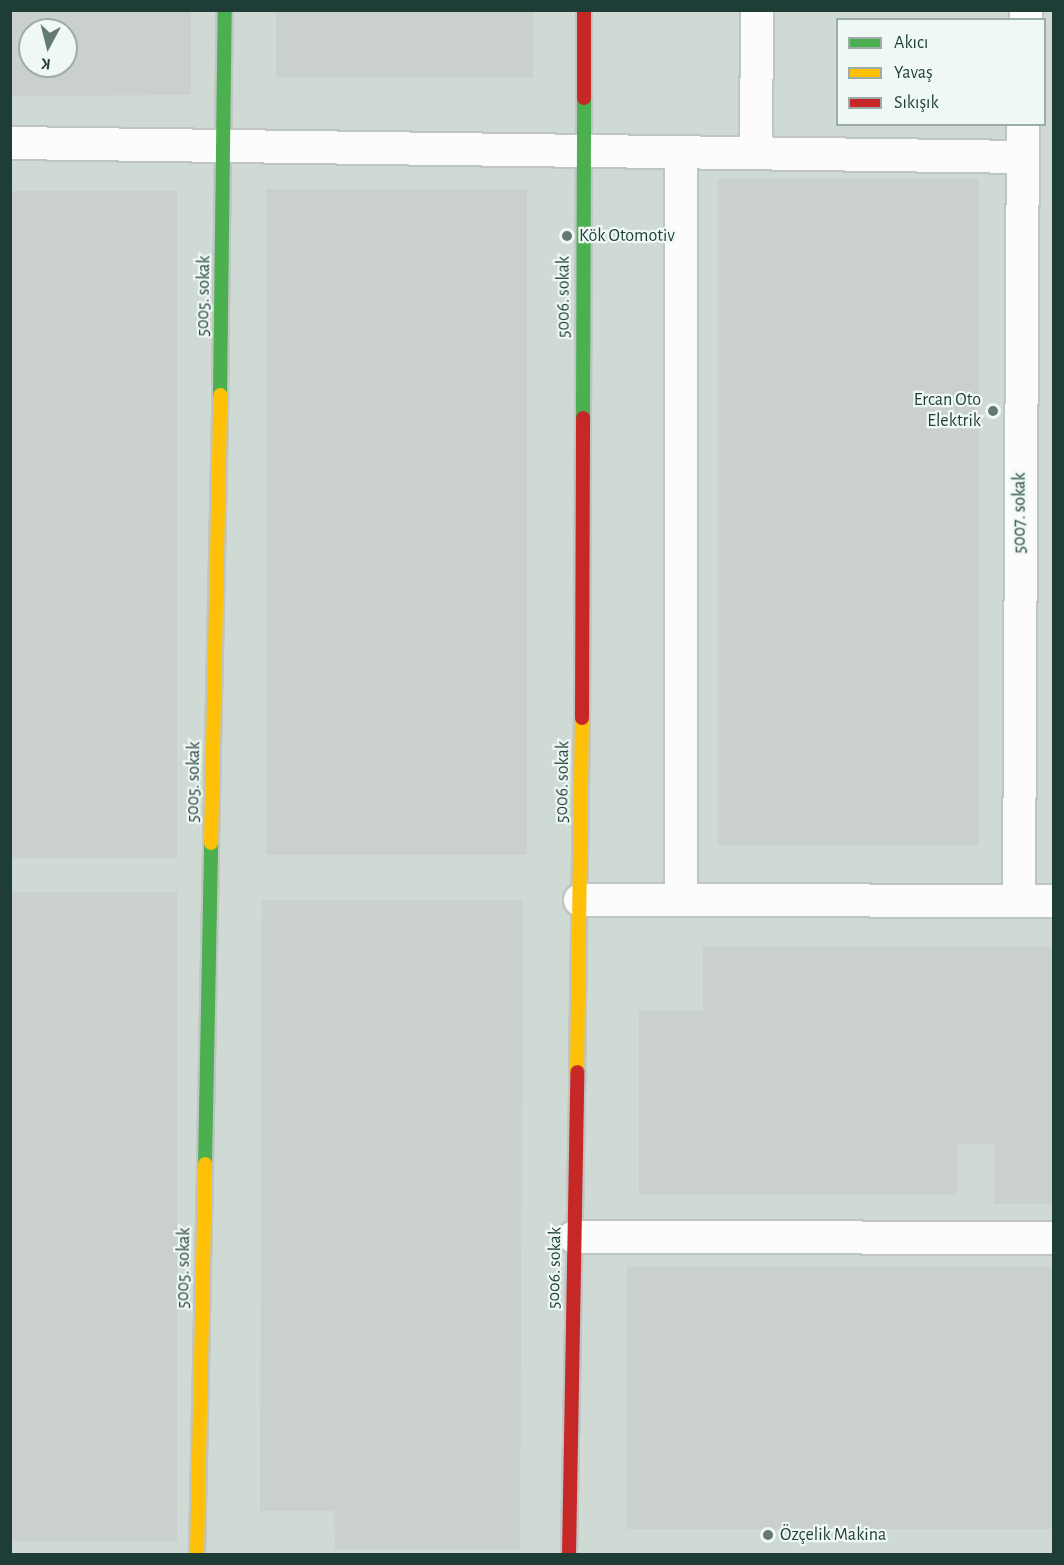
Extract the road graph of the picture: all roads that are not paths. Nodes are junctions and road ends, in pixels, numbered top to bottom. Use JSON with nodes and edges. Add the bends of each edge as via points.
{"nodes":[{"id":1,"x":225,"y":10,"type":"edge"},
{"id":2,"x":584,"y":10,"type":"edge"},
{"id":3,"x":757,"y":10,"type":"edge"},
{"id":4,"x":1023,"y":126,"type":"edge"},
{"id":5,"x":10,"y":143,"type":"edge"},
{"id":6,"x":225,"y":146,"type":"junction"},
{"id":7,"x":582,"y":150,"type":"junction"},
{"id":8,"x":681,"y":152,"type":"junction"},
{"id":9,"x":756,"y":153,"type":"junction"},
{"id":10,"x":1022,"y":156,"type":"junction"},
{"id":11,"x":580,"y":900,"type":"junction"},
{"id":12,"x":681,"y":900,"type":"junction"},
{"id":13,"x":1019,"y":901,"type":"junction"},
{"id":14,"x":1053,"y":901,"type":"edge"},
{"id":15,"x":574,"y":1237,"type":"junction"},
{"id":16,"x":1053,"y":1238,"type":"edge"},
{"id":17,"x":197,"y":1554,"type":"edge"},
{"id":18,"x":569,"y":1554,"type":"edge"}],
"edges":[{"from":1,"to":6,"type":"street","name":"5005. sokak"},
{"from":2,"to":7,"type":"street","name":"5006. sokak"},
{"from":3,"to":9,"type":"street"},
{"from":4,"to":10,"type":"street","name":"5007. sokak"},
{"from":5,"to":6,"type":"street"},
{"from":6,"to":7,"type":"street"},
{"from":6,"to":17,"type":"street","name":"5005. sokak"},
{"from":7,"to":8,"type":"street"},
{"from":7,"to":11,"type":"street","name":"5006. sokak"},
{"from":8,"to":9,"type":"street"},
{"from":8,"to":12,"type":"street"},
{"from":9,"to":10,"type":"street"},
{"from":10,"to":13,"type":"street","name":"5007. sokak"},
{"from":11,"to":12,"type":"street"},
{"from":11,"to":15,"type":"street","name":"5006. sokak"},
{"from":12,"to":13,"type":"street"},
{"from":13,"to":14,"type":"street"},
{"from":15,"to":16,"type":"street"},
{"from":15,"to":18,"type":"street","name":"5006. sokak"}]}
